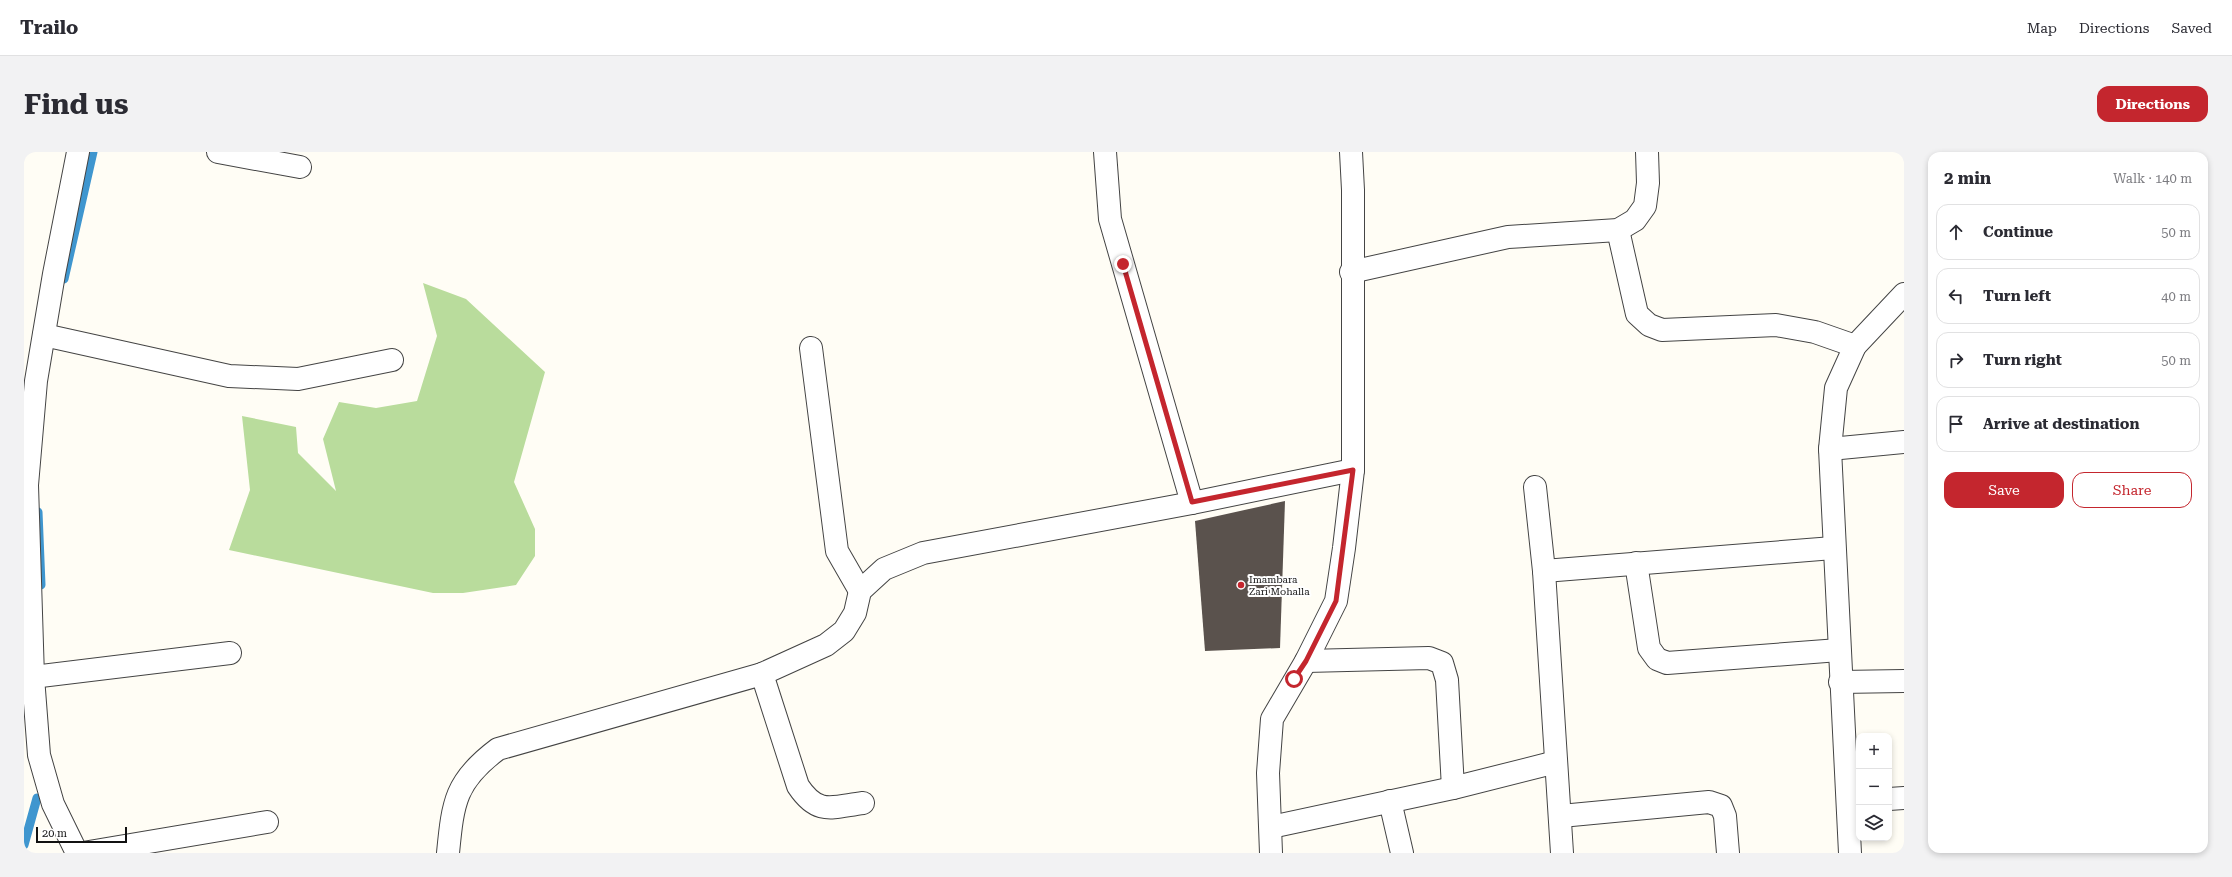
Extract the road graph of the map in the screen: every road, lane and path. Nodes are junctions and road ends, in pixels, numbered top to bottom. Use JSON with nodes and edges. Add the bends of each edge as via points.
{"nodes":[{"id":1,"x":78,"y":152,"type":"edge"},
{"id":2,"x":218,"y":152,"type":"edge"},
{"id":3,"x":1105,"y":152,"type":"edge"},
{"id":4,"x":1351,"y":152,"type":"edge"},
{"id":5,"x":1647,"y":152,"type":"edge"},
{"id":6,"x":300,"y":167,"type":"dead end"},
{"id":7,"x":1618,"y":230,"type":"junction"},
{"id":8,"x":1351,"y":272,"type":"junction"},
{"id":9,"x":1904,"y":294,"type":"edge"},
{"id":10,"x":51,"y":336,"type":"junction"},
{"id":11,"x":1855,"y":346,"type":"junction"},
{"id":12,"x":811,"y":348,"type":"dead end"},
{"id":13,"x":392,"y":360,"type":"dead end"},
{"id":14,"x":1904,"y":442,"type":"edge"},
{"id":15,"x":1830,"y":449,"type":"junction"},
{"id":16,"x":1353,"y":470,"type":"junction"},
{"id":17,"x":1535,"y":487,"type":"dead end"},
{"id":18,"x":1192,"y":502,"type":"junction"},
{"id":19,"x":1833,"y":548,"type":"junction"},
{"id":20,"x":1636,"y":563,"type":"junction"},
{"id":21,"x":1544,"y":571,"type":"junction"},
{"id":22,"x":860,"y":591,"type":"junction"},
{"id":23,"x":1839,"y":650,"type":"junction"},
{"id":24,"x":230,"y":653,"type":"dead end"},
{"id":25,"x":1306,"y":661,"type":"junction"},
{"id":26,"x":762,"y":674,"type":"junction"},
{"id":27,"x":37,"y":676,"type":"edge"},
{"id":28,"x":1904,"y":681,"type":"edge"},
{"id":29,"x":1840,"y":682,"type":"junction"},
{"id":30,"x":1556,"y":762,"type":"junction"},
{"id":31,"x":1453,"y":788,"type":"junction"},
{"id":32,"x":1904,"y":798,"type":"edge"},
{"id":33,"x":1892,"y":799,"type":"edge"},
{"id":34,"x":1853,"y":800,"type":"edge"},
{"id":35,"x":1390,"y":801,"type":"junction"},
{"id":36,"x":863,"y":803,"type":"dead end"},
{"id":37,"x":1561,"y":816,"type":"junction"},
{"id":38,"x":267,"y":822,"type":"dead end"},
{"id":39,"x":1270,"y":826,"type":"junction"},
{"id":40,"x":77,"y":853,"type":"edge"},
{"id":41,"x":83,"y":853,"type":"edge"},
{"id":42,"x":448,"y":853,"type":"edge"},
{"id":43,"x":1271,"y":853,"type":"edge"},
{"id":44,"x":1402,"y":853,"type":"edge"},
{"id":45,"x":1562,"y":853,"type":"edge"},
{"id":46,"x":1728,"y":853,"type":"edge"},
{"id":47,"x":1850,"y":853,"type":"edge"}],
"edges":[{"from":1,"to":10,"type":"street"},
{"from":2,"to":6,"type":"street"},
{"from":3,"to":18,"type":"street","via":[[1110,219]]},
{"from":4,"to":8,"type":"street"},
{"from":5,"to":7,"type":"street","via":[[1648,183],[1645,206],[1635,220]]},
{"from":7,"to":8,"type":"street","via":[[1508,237]]},
{"from":7,"to":11,"type":"street","via":[[1637,314],[1649,325],[1662,330],[1776,325],[1815,332]]},
{"from":8,"to":16,"type":"street"},
{"from":9,"to":11,"type":"street"},
{"from":10,"to":13,"type":"street","via":[[228,376],[298,379]]},
{"from":10,"to":27,"type":"street","via":[[36,381],[27,485]]},
{"from":11,"to":15,"type":"street","via":[[1836,388]]},
{"from":12,"to":22,"type":"street","via":[[837,551]]},
{"from":14,"to":15,"type":"street"},
{"from":15,"to":19,"type":"street"},
{"from":16,"to":18,"type":"street"},
{"from":16,"to":25,"type":"street","via":[[1336,601]]},
{"from":17,"to":21,"type":"street"},
{"from":18,"to":22,"type":"street","via":[[923,553],[884,569]]},
{"from":19,"to":20,"type":"street"},
{"from":19,"to":23,"type":"street"},
{"from":20,"to":21,"type":"street"},
{"from":20,"to":23,"type":"street","via":[[1649,648],[1657,660],[1667,662]]},
{"from":21,"to":30,"type":"street"},
{"from":22,"to":26,"type":"street","via":[[855,613],[844,631],[826,645]]},
{"from":23,"to":29,"type":"street"},
{"from":24,"to":27,"type":"street"},
{"from":25,"to":31,"type":"street","via":[[1429,658],[1442,663],[1447,680]]},
{"from":25,"to":39,"type":"street","via":[[1272,719],[1268,773]]},
{"from":26,"to":36,"type":"street","via":[[798,786],[807,800],[822,808]]},
{"from":26,"to":42,"type":"street","via":[[498,749],[481,762],[464,783],[452,810]]},
{"from":27,"to":40,"type":"street","via":[[39,755],[52,804]]},
{"from":28,"to":29,"type":"street"},
{"from":29,"to":34,"type":"street"},
{"from":30,"to":31,"type":"street"},
{"from":30,"to":37,"type":"street"},
{"from":31,"to":35,"type":"street"},
{"from":32,"to":33,"type":"street"},
{"from":34,"to":47,"type":"street"},
{"from":35,"to":39,"type":"street"},
{"from":35,"to":44,"type":"street"},
{"from":37,"to":45,"type":"street"},
{"from":37,"to":46,"type":"street","via":[[1709,802],[1721,806],[1725,816]]},
{"from":38,"to":41,"type":"street"},
{"from":39,"to":43,"type":"street"}]}
